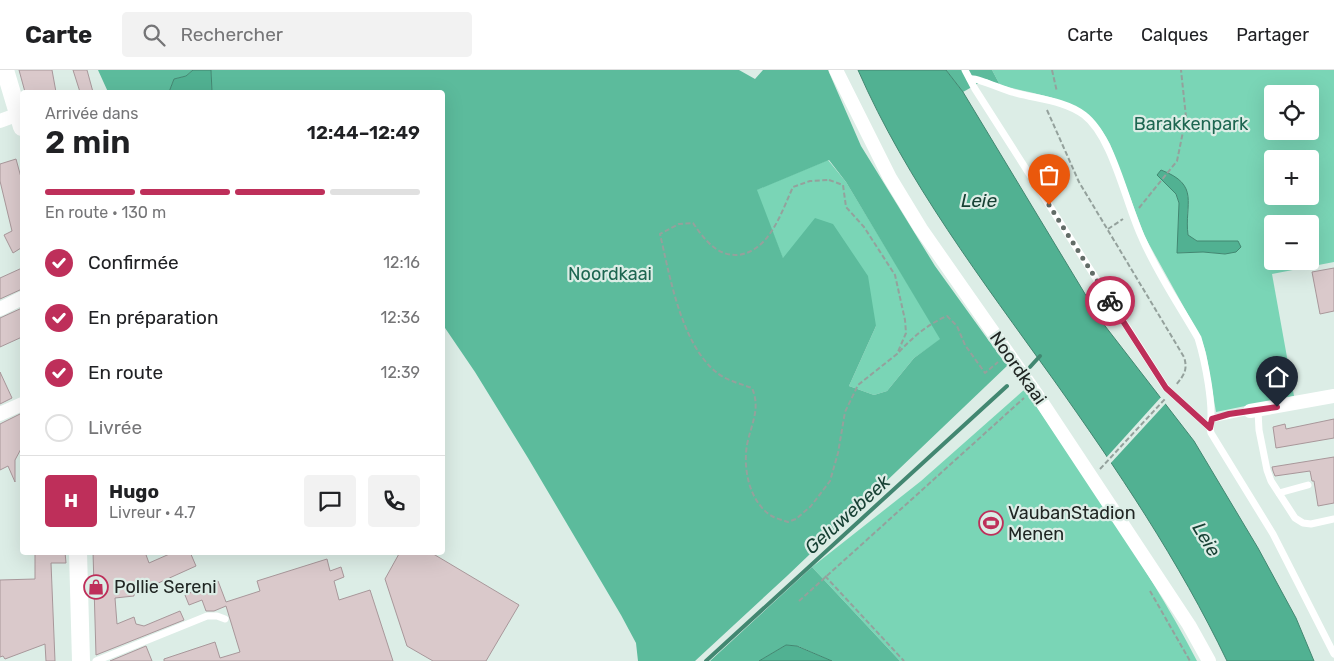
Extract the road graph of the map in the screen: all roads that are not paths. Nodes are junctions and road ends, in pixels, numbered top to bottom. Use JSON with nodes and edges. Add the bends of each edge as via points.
{"nodes":[{"id":1,"x":5,"y":70,"type":"edge"},
{"id":2,"x":836,"y":70,"type":"edge"},
{"id":3,"x":965,"y":70,"type":"edge"},
{"id":4,"x":970,"y":79,"type":"junction"},
{"id":5,"x":20,"y":117,"type":"edge"},
{"id":6,"x":0,"y":120,"type":"edge"},
{"id":7,"x":20,"y":120,"type":"edge"},
{"id":8,"x":20,"y":299,"type":"edge"},
{"id":9,"x":0,"y":309,"type":"edge"},
{"id":10,"x":1334,"y":396,"type":"edge"},
{"id":11,"x":20,"y":405,"type":"edge"},
{"id":12,"x":1254,"y":411,"type":"junction"},
{"id":13,"x":0,"y":414,"type":"edge"},
{"id":14,"x":1212,"y":419,"type":"junction"},
{"id":15,"x":1210,"y":428,"type":"junction"},
{"id":16,"x":1308,"y":485,"type":"dead end"},
{"id":17,"x":1278,"y":493,"type":"junction"},
{"id":18,"x":1334,"y":519,"type":"edge"},
{"id":19,"x":78,"y":555,"type":"edge"},
{"id":20,"x":225,"y":619,"type":"dead end"},
{"id":21,"x":1334,"y":654,"type":"edge"},
{"id":22,"x":81,"y":661,"type":"edge"},
{"id":23,"x":96,"y":661,"type":"edge"},
{"id":24,"x":1209,"y":661,"type":"edge"}],
"edges":[{"from":1,"to":5,"type":"street"},
{"from":2,"to":24,"type":"street","name":"Noordkaai","via":[[895,186],[930,243],[1031,387],[1189,625]]},
{"from":3,"to":4,"type":"lane"},
{"from":4,"to":14,"type":"lane","via":[[1071,108],[1084,115],[1100,131],[1141,238],[1198,338]]},
{"from":4,"to":15,"type":"lane","via":[[1166,388]]},
{"from":6,"to":7,"type":"street"},
{"from":8,"to":9,"type":"street"},
{"from":10,"to":12,"type":"street"},
{"from":11,"to":13,"type":"street"},
{"from":12,"to":14,"type":"lane"},
{"from":12,"to":17,"type":"lane","via":[[1267,470]]},
{"from":14,"to":15,"type":"lane"},
{"from":15,"to":21,"type":"lane","via":[[1273,534]]},
{"from":16,"to":17,"type":"lane"},
{"from":17,"to":18,"type":"lane","via":[[1295,518],[1303,523]]},
{"from":19,"to":22,"type":"street"},
{"from":20,"to":23,"type":"lane","via":[[207,616]]}]}
